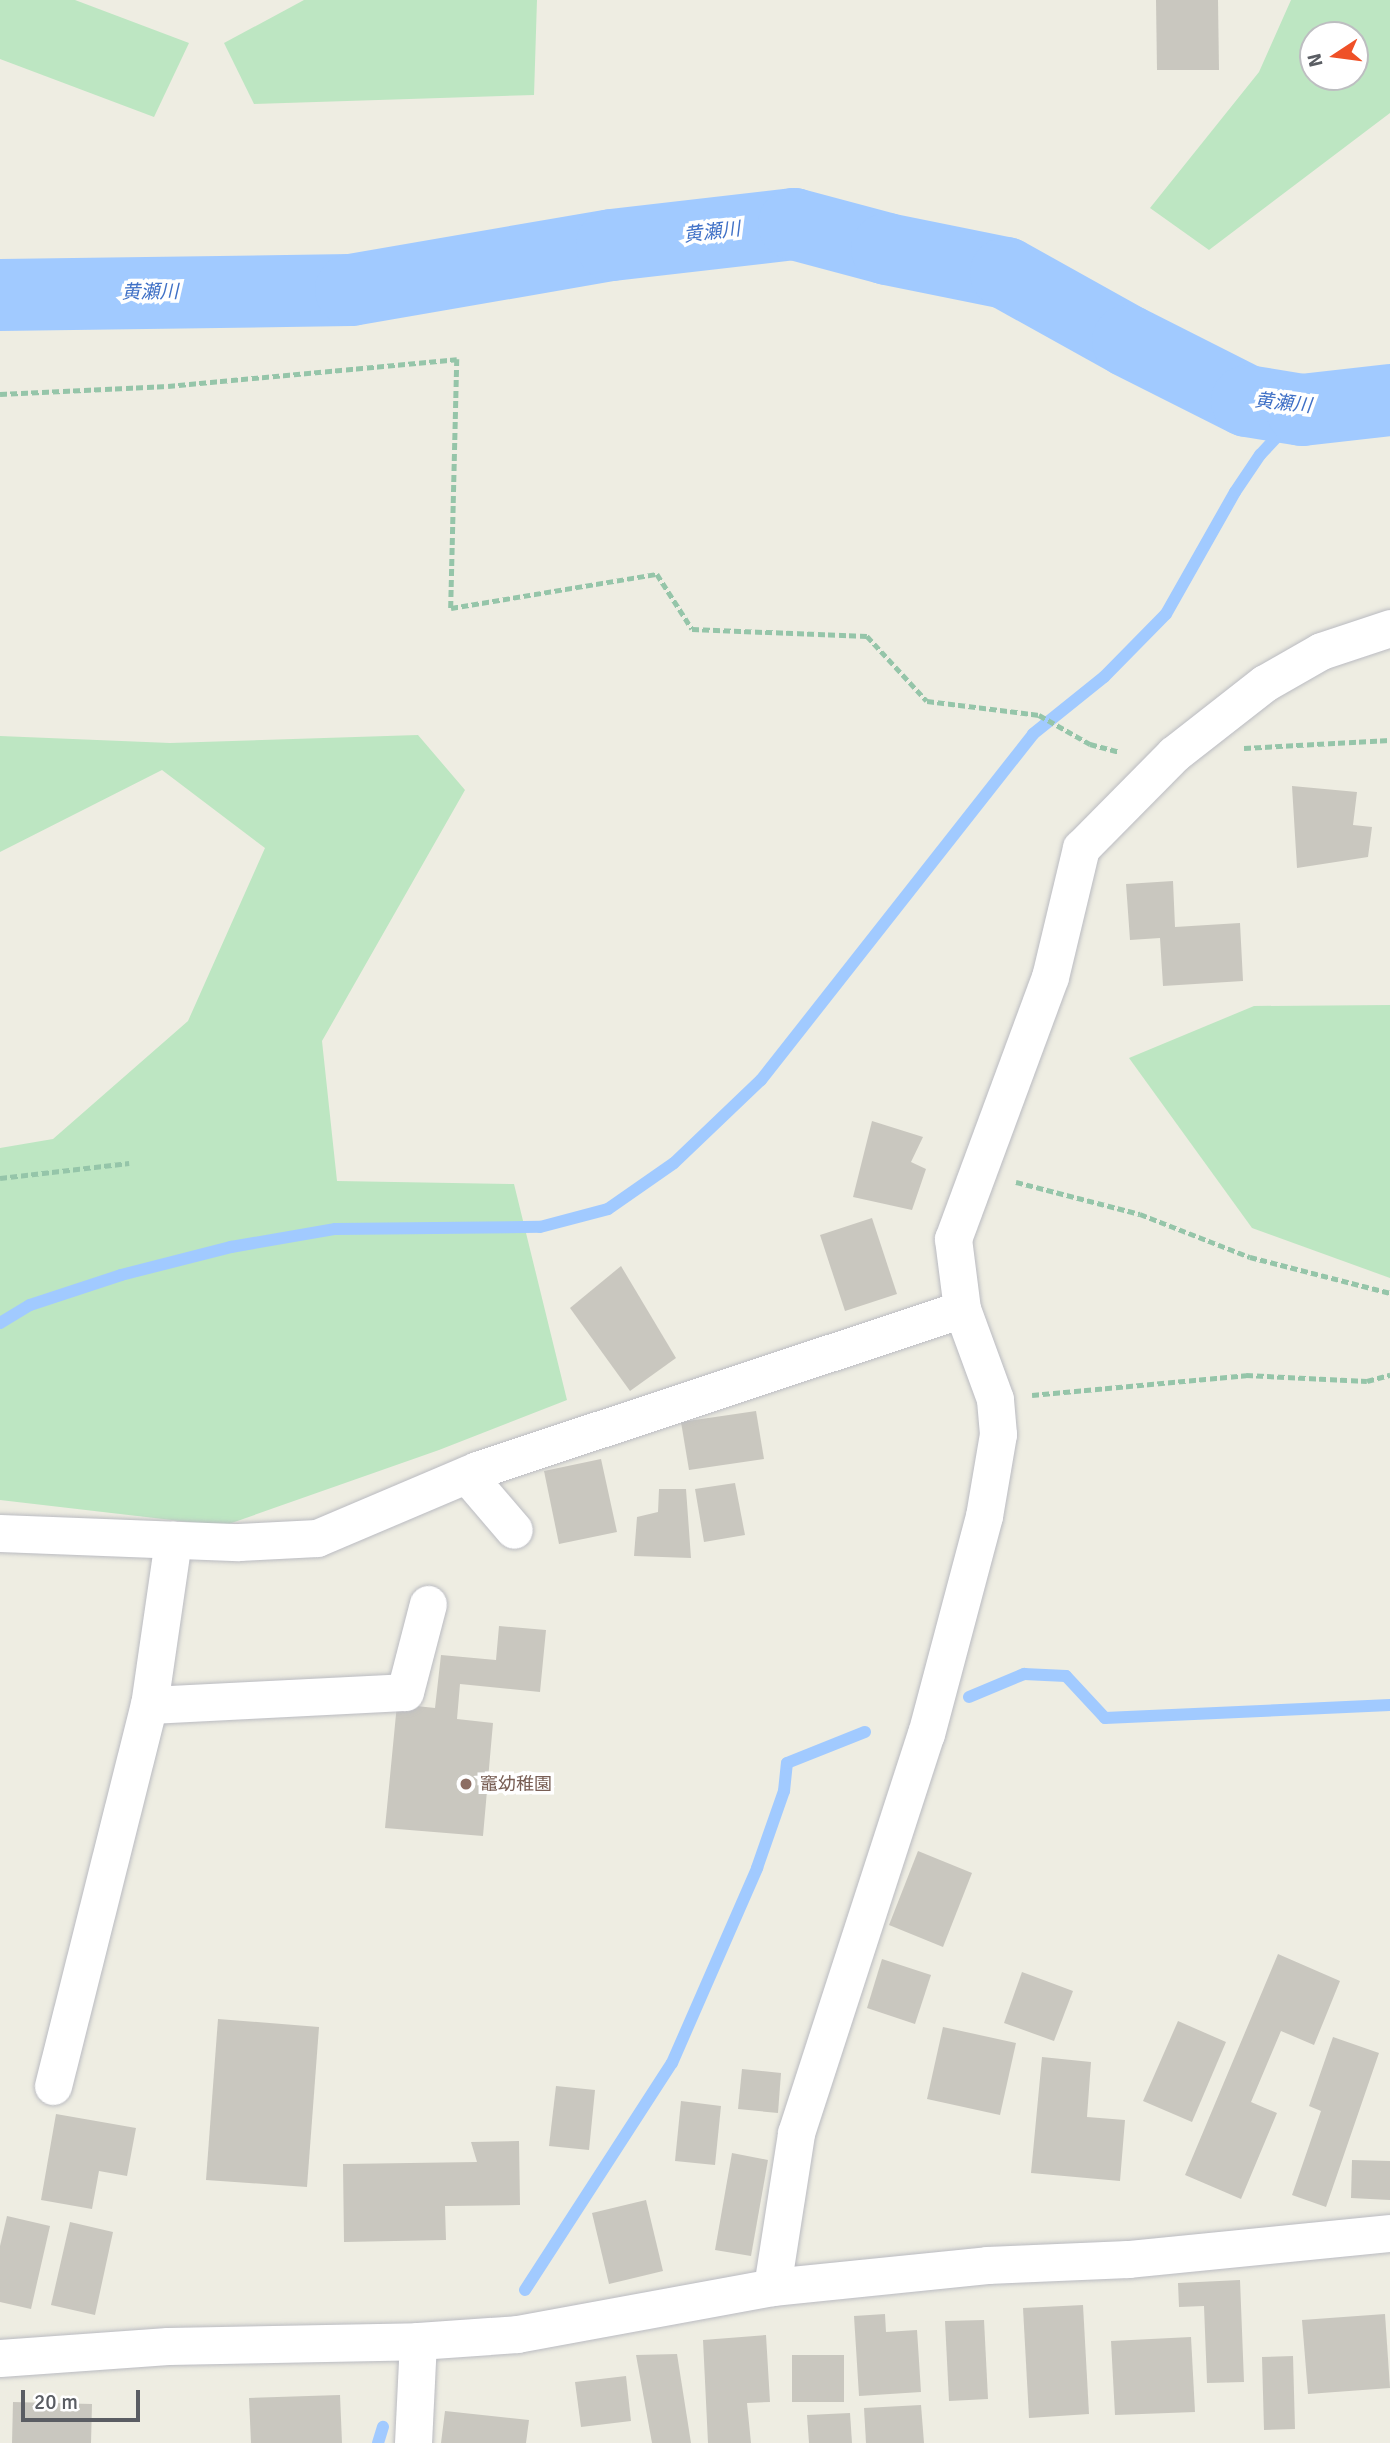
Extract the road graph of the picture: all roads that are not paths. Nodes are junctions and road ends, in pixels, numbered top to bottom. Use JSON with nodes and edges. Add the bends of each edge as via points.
{"nodes":[{"id":1,"x":1390,"y":628,"type":"edge"},
{"id":2,"x":962,"y":1308,"type":"junction"},
{"id":3,"x":467,"y":1475,"type":"junction"},
{"id":4,"x":514,"y":1530,"type":"dead end"},
{"id":5,"x":0,"y":1533,"type":"edge"},
{"id":6,"x":173,"y":1540,"type":"junction"},
{"id":7,"x":428,"y":1604,"type":"dead end"},
{"id":8,"x":149,"y":1705,"type":"junction"},
{"id":9,"x":53,"y":2086,"type":"dead end"},
{"id":10,"x":1390,"y":2233,"type":"edge"},
{"id":11,"x":772,"y":2287,"type":"junction"},
{"id":12,"x":418,"y":2341,"type":"junction"},
{"id":13,"x":0,"y":2358,"type":"edge"},
{"id":14,"x":413,"y":2443,"type":"edge"}],
"edges":[{"from":1,"to":2,"type":"street","via":[[1321,651],[1265,683],[1174,754],[1081,848],[1050,978],[954,1239]]},
{"from":2,"to":3,"type":"street"},
{"from":2,"to":11,"type":"street","via":[[995,1399],[998,1434],[984,1516],[926,1734],[796,2133]]},
{"from":3,"to":4,"type":"street"},
{"from":3,"to":6,"type":"street","via":[[317,1538]]},
{"from":5,"to":6,"type":"street"},
{"from":6,"to":8,"type":"street"},
{"from":7,"to":8,"type":"street","via":[[405,1692]]},
{"from":8,"to":9,"type":"street"},
{"from":10,"to":11,"type":"street"},
{"from":11,"to":12,"type":"street","via":[[517,2334]]},
{"from":12,"to":13,"type":"street","via":[[168,2346]]},
{"from":12,"to":14,"type":"street"}]}
